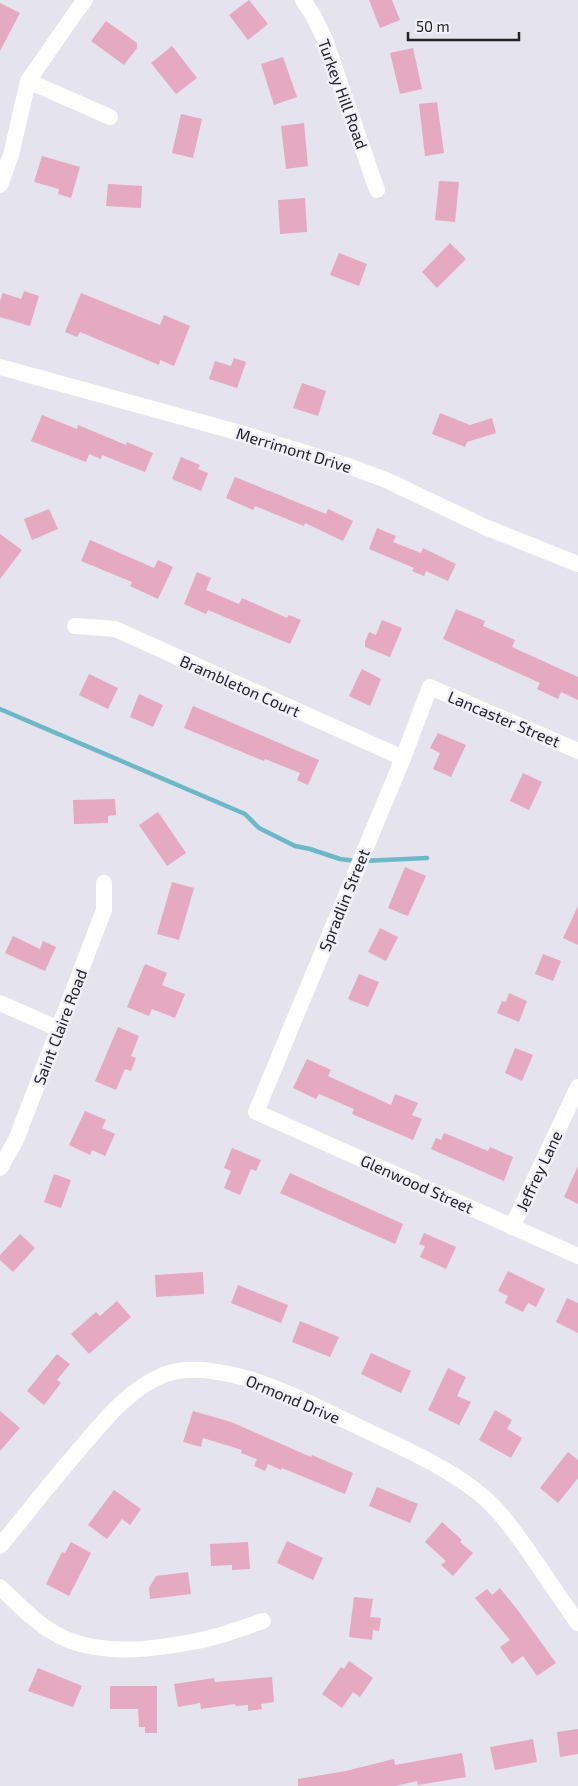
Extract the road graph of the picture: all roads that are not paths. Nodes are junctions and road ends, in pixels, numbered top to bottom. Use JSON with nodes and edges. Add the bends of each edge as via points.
{"nodes":[{"id":1,"x":85,"y":0,"type":"edge"},
{"id":2,"x":303,"y":0,"type":"edge"},
{"id":3,"x":28,"y":80,"type":"junction"},
{"id":4,"x":110,"y":117,"type":"dead end"},
{"id":5,"x":0,"y":185,"type":"edge"},
{"id":6,"x":377,"y":190,"type":"dead end"},
{"id":7,"x":0,"y":367,"type":"edge"},
{"id":8,"x":578,"y":564,"type":"edge"},
{"id":9,"x":75,"y":626,"type":"dead end"},
{"id":10,"x":430,"y":687,"type":"joint"},
{"id":11,"x":578,"y":751,"type":"edge"},
{"id":12,"x":403,"y":758,"type":"junction"},
{"id":13,"x":104,"y":883,"type":"dead end"},
{"id":14,"x":0,"y":1003,"type":"edge"},
{"id":15,"x":59,"y":1029,"type":"junction"},
{"id":16,"x":578,"y":1087,"type":"edge"},
{"id":17,"x":256,"y":1112,"type":"joint"},
{"id":18,"x":0,"y":1168,"type":"edge"},
{"id":19,"x":512,"y":1227,"type":"junction"},
{"id":20,"x":578,"y":1256,"type":"edge"},
{"id":21,"x":0,"y":1546,"type":"edge"},
{"id":22,"x":0,"y":1587,"type":"edge"},
{"id":23,"x":263,"y":1621,"type":"dead end"},
{"id":24,"x":578,"y":1623,"type":"edge"}],
"edges":[{"from":1,"to":3,"type":"street"},
{"from":2,"to":6,"type":"street","name":"Turkey Hill Road","via":[[325,40]]},
{"from":3,"to":4,"type":"street"},
{"from":3,"to":5,"type":"street","via":[[11,154]]},
{"from":7,"to":8,"type":"street","name":"Merrimont Drive","via":[[348,466]]},
{"from":9,"to":12,"type":"street","name":"Brambleton Court","via":[[114,629]]},
{"from":10,"to":11,"type":"street","name":"Lancaster Street"},
{"from":10,"to":12,"type":"street","name":"Spradlin Street"},
{"from":12,"to":17,"type":"street","name":"Spradlin Street"},
{"from":13,"to":15,"type":"street","name":"Saint Claire Road","via":[[104,910]]},
{"from":14,"to":15,"type":"street"},
{"from":15,"to":18,"type":"street","name":"Saint Claire Road","via":[[16,1140]]},
{"from":16,"to":19,"type":"street","name":"Jeffrey Lane"},
{"from":17,"to":19,"type":"street","name":"Glenwood Street"},
{"from":19,"to":20,"type":"street","name":"Glenwood Street"},
{"from":21,"to":24,"type":"street","name":"Ormond Drive","via":[[107,1416],[127,1398],[143,1386],[175,1371],[208,1370],[261,1383],[324,1410],[469,1485],[490,1502],[512,1528]]},
{"from":22,"to":23,"type":"street","via":[[25,1612],[64,1639],[111,1649],[199,1641]]}]}
